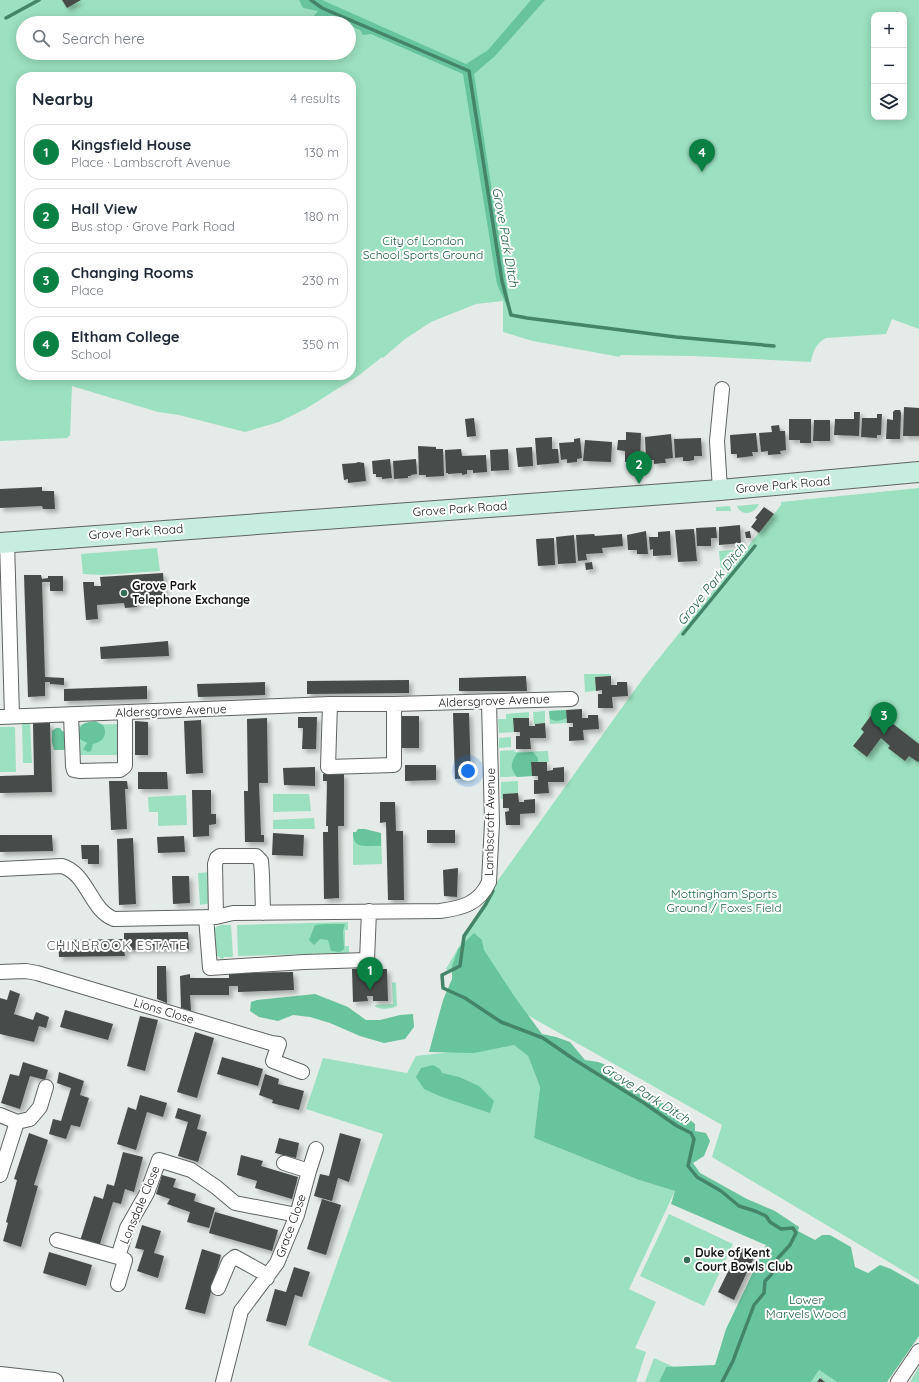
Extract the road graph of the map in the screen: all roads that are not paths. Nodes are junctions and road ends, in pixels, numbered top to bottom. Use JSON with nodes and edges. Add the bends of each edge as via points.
{"nodes":[{"id":1,"x":722,"y":389,"type":"dead end"},
{"id":2,"x":919,"y":472,"type":"edge"},
{"id":3,"x":720,"y":490,"type":"junction"},
{"id":4,"x":3,"y":542,"type":"edge"},
{"id":5,"x":571,"y":698,"type":"dead end"},
{"id":6,"x":489,"y":702,"type":"junction"},
{"id":7,"x":330,"y":704,"type":"junction"},
{"id":8,"x":394,"y":704,"type":"junction"},
{"id":9,"x":124,"y":712,"type":"junction"},
{"id":10,"x":71,"y":714,"type":"junction"},
{"id":11,"x":6,"y":716,"type":"edge"},
{"id":12,"x":0,"y":869,"type":"edge"},
{"id":13,"x":369,"y":912,"type":"junction"},
{"id":14,"x":263,"y":913,"type":"junction"},
{"id":15,"x":211,"y":917,"type":"junction"},
{"id":16,"x":0,"y":972,"type":"edge"},
{"id":17,"x":302,"y":1072,"type":"dead end"},
{"id":18,"x":46,"y":1087,"type":"dead end"},
{"id":19,"x":0,"y":1115,"type":"edge"},
{"id":20,"x":17,"y":1122,"type":"junction"},
{"id":21,"x":316,"y":1149,"type":"dead end"},
{"id":22,"x":284,"y":1163,"type":"dead end"},
{"id":23,"x":309,"y":1171,"type":"junction"},
{"id":24,"x":0,"y":1175,"type":"edge"},
{"id":25,"x":297,"y":1215,"type":"junction"},
{"id":26,"x":57,"y":1240,"type":"dead end"},
{"id":27,"x":125,"y":1260,"type":"junction"},
{"id":28,"x":266,"y":1278,"type":"junction"},
{"id":29,"x":118,"y":1284,"type":"dead end"},
{"id":30,"x":218,"y":1288,"type":"dead end"},
{"id":31,"x":919,"y":1351,"type":"edge"},
{"id":32,"x":0,"y":1376,"type":"edge"},
{"id":33,"x":54,"y":1382,"type":"edge"},
{"id":34,"x":222,"y":1382,"type":"edge"},
{"id":35,"x":898,"y":1382,"type":"edge"}],
"edges":[{"from":1,"to":3,"type":"street","via":[[717,441]]},
{"from":2,"to":3,"type":"main road","name":"Grove Park Road"},
{"from":3,"to":4,"type":"main road","name":"Grove Park Road"},
{"from":4,"to":11,"type":"street"},
{"from":5,"to":6,"type":"street","name":"Aldersgrove Avenue"},
{"from":6,"to":8,"type":"street","name":"Aldersgrove Avenue"},
{"from":6,"to":13,"type":"street","name":"Lambscroft Avenue","via":[[492,823],[489,882],[485,890],[468,904],[440,912]]},
{"from":7,"to":8,"type":"street","name":"Aldersgrove Avenue"},
{"from":7,"to":8,"type":"street","via":[[328,767],[394,765]]},
{"from":7,"to":9,"type":"street","name":"Aldersgrove Avenue"},
{"from":9,"to":10,"type":"street","name":"Aldersgrove Avenue"},
{"from":9,"to":10,"type":"street","via":[[125,766],[120,770],[74,770]]},
{"from":10,"to":11,"type":"street","name":"Aldersgrove Avenue"},
{"from":12,"to":15,"type":"street","name":"Lambscroft Avenue","via":[[62,866],[68,868],[79,877],[108,917],[114,919]]},
{"from":13,"to":14,"type":"street","name":"Lambscroft Avenue"},
{"from":13,"to":15,"type":"street","via":[[367,960],[210,968]]},
{"from":14,"to":15,"type":"street","name":"Lambscroft Avenue","via":[[233,913]]},
{"from":14,"to":15,"type":"street","via":[[261,861],[256,856],[220,856],[215,864]]},
{"from":16,"to":17,"type":"street","name":"Lions Close","via":[[36,973],[279,1044],[273,1061]]},
{"from":18,"to":20,"type":"street","via":[[40,1107],[30,1119]]},
{"from":19,"to":20,"type":"street"},
{"from":20,"to":24,"type":"street"},
{"from":21,"to":23,"type":"street","name":"Grace Close"},
{"from":22,"to":23,"type":"street"},
{"from":23,"to":25,"type":"street","name":"Grace Close"},
{"from":25,"to":27,"type":"street","name":"Lonsdale Close","via":[[235,1203],[191,1170],[159,1160],[147,1193],[127,1228]]},
{"from":25,"to":28,"type":"street","name":"Grace Close","via":[[277,1263]]},
{"from":26,"to":27,"type":"street","name":"Lonsdale Close"},
{"from":27,"to":29,"type":"street","name":"Lonsdale Close"},
{"from":28,"to":30,"type":"street","via":[[262,1272],[235,1257],[228,1262]]},
{"from":28,"to":34,"type":"street","name":"Grace Close","via":[[241,1311]]},
{"from":31,"to":35,"type":"street"},
{"from":32,"to":33,"type":"street"}]}
